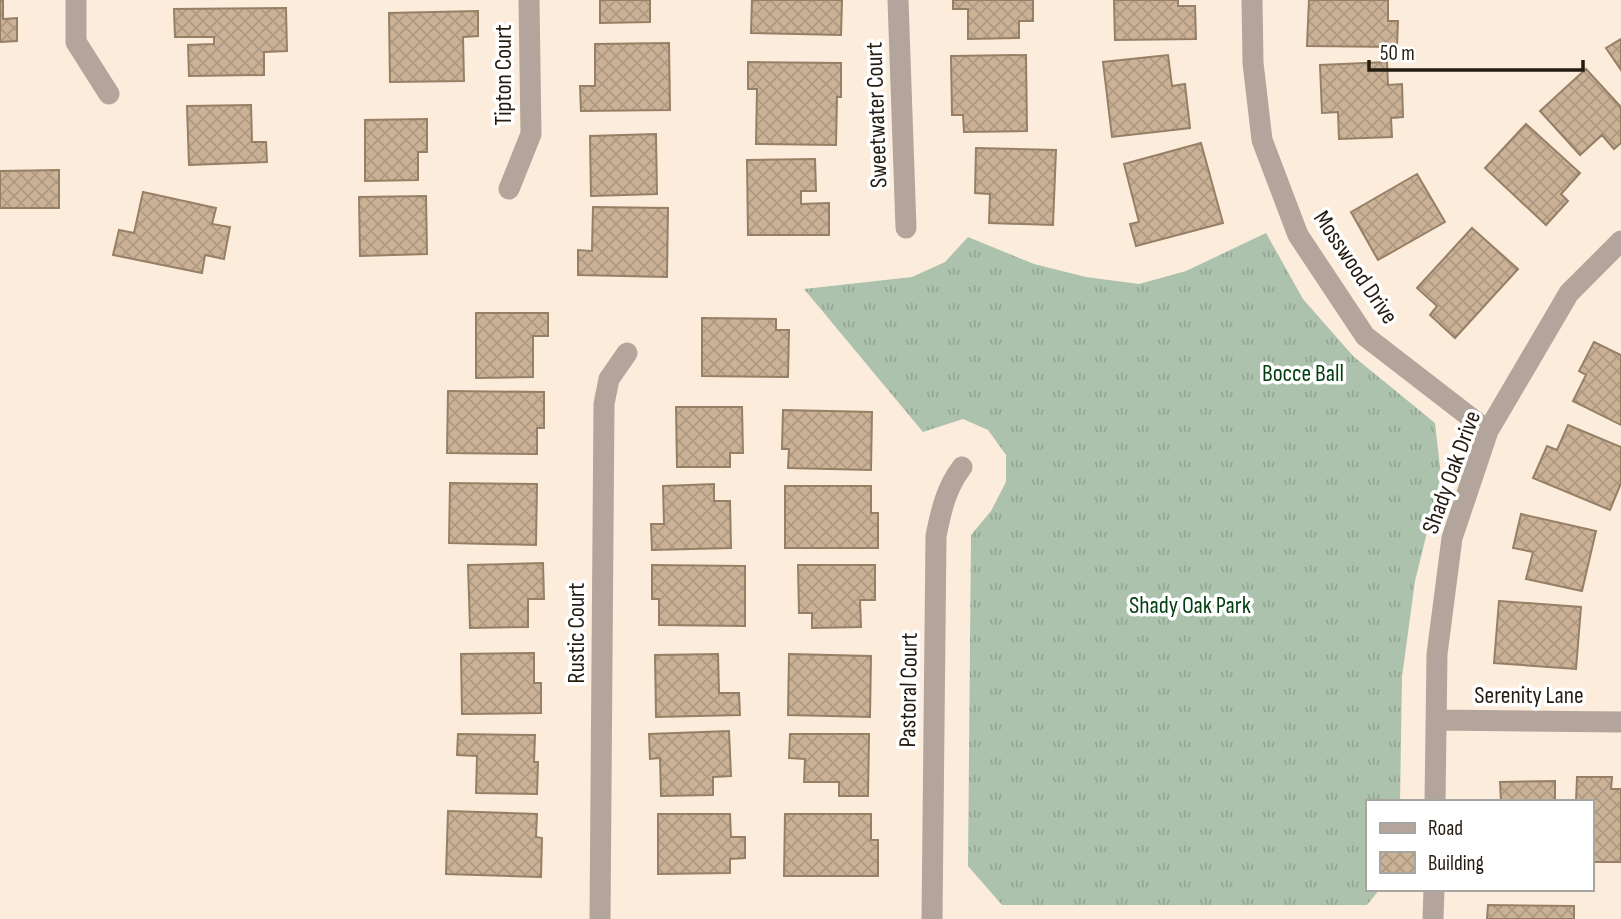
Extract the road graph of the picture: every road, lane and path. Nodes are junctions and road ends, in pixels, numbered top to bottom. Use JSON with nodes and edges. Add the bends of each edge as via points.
{"nodes":[{"id":1,"x":76,"y":0,"type":"edge"},
{"id":2,"x":529,"y":0,"type":"edge"},
{"id":3,"x":898,"y":0,"type":"edge"},
{"id":4,"x":1252,"y":0,"type":"edge"},
{"id":5,"x":109,"y":94,"type":"dead end"},
{"id":6,"x":509,"y":189,"type":"dead end"},
{"id":7,"x":906,"y":228,"type":"dead end"},
{"id":8,"x":1621,"y":241,"type":"edge"},
{"id":9,"x":626,"y":353,"type":"dead end"},
{"id":10,"x":1488,"y":431,"type":"junction"},
{"id":11,"x":962,"y":467,"type":"dead end"},
{"id":12,"x":1437,"y":720,"type":"junction"},
{"id":13,"x":1621,"y":722,"type":"edge"},
{"id":14,"x":1435,"y":800,"type":"edge"},
{"id":15,"x":1433,"y":891,"type":"edge"},
{"id":16,"x":600,"y":919,"type":"edge"},
{"id":17,"x":932,"y":919,"type":"edge"},
{"id":18,"x":1433,"y":919,"type":"edge"}],
"edges":[{"from":1,"to":5,"type":"street","via":[[76,42]]},
{"from":2,"to":6,"type":"street","name":"Tipton Court","via":[[531,134]]},
{"from":3,"to":7,"type":"street","name":"Sweetwater Court"},
{"from":4,"to":10,"type":"street","name":"Mosswood Drive","via":[[1262,140],[1298,235],[1365,335]]},
{"from":8,"to":10,"type":"street","name":"Shady Oak Drive","via":[[1569,293]]},
{"from":9,"to":16,"type":"street","name":"Rustic Court","via":[[609,379],[604,404]]},
{"from":10,"to":12,"type":"street","name":"Shady Oak Drive","via":[[1452,538],[1437,654]]},
{"from":11,"to":17,"type":"street","name":"Pastoral Court","via":[[951,481],[936,536]]},
{"from":12,"to":13,"type":"street","name":"Serenity Lane"},
{"from":12,"to":14,"type":"street","name":"Shady Oak Drive"},
{"from":15,"to":18,"type":"street"}]}
